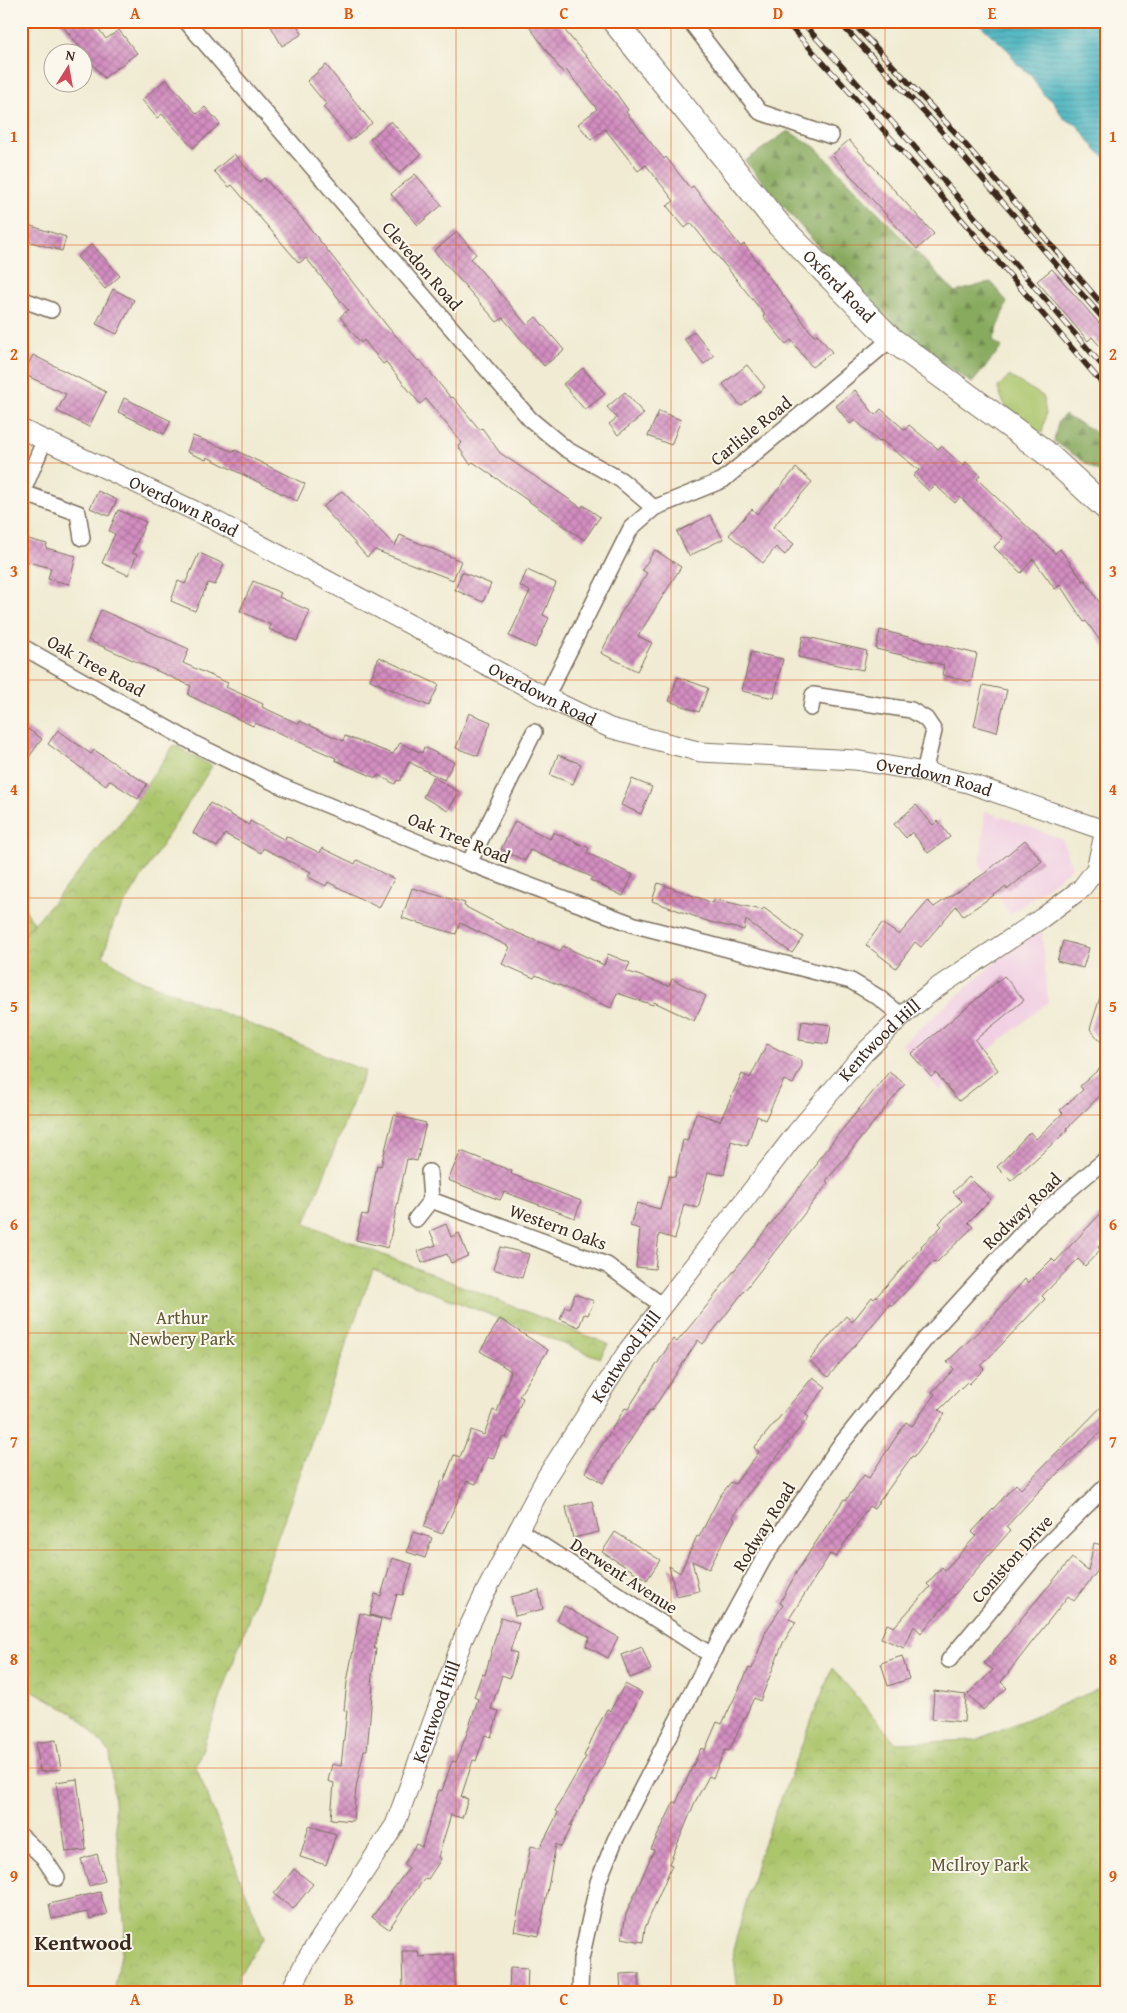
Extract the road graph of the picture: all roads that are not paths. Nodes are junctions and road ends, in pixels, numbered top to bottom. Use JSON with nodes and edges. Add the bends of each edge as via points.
{"nodes":[{"id":1,"x":186,"y":21,"type":"edge"},
{"id":2,"x":690,"y":21,"type":"edge"},
{"id":3,"x":619,"y":23,"type":"edge"},
{"id":4,"x":831,"y":136,"type":"dead end"},
{"id":5,"x":23,"y":304,"type":"edge"},
{"id":6,"x":50,"y":310,"type":"dead end"},
{"id":7,"x":892,"y":338,"type":"junction"},
{"id":8,"x":21,"y":429,"type":"edge"},
{"id":9,"x":45,"y":439,"type":"junction"},
{"id":10,"x":22,"y":492,"type":"edge"},
{"id":11,"x":654,"y":508,"type":"junction"},
{"id":12,"x":1106,"y":508,"type":"edge"},
{"id":13,"x":82,"y":538,"type":"dead end"},
{"id":14,"x":21,"y":646,"type":"edge"},
{"id":15,"x":546,"y":698,"type":"junction"},
{"id":16,"x":811,"y":708,"type":"dead end"},
{"id":17,"x":534,"y":732,"type":"dead end"},
{"id":18,"x":924,"y":772,"type":"junction"},
{"id":19,"x":1105,"y":831,"type":"edge"},
{"id":20,"x":469,"y":863,"type":"junction"},
{"id":21,"x":902,"y":1016,"type":"junction"},
{"id":22,"x":1106,"y":1159,"type":"edge"},
{"id":23,"x":429,"y":1172,"type":"dead end"},
{"id":24,"x":431,"y":1200,"type":"junction"},
{"id":25,"x":416,"y":1219,"type":"dead end"},
{"id":26,"x":663,"y":1306,"type":"junction"},
{"id":27,"x":1106,"y":1486,"type":"edge"},
{"id":28,"x":517,"y":1529,"type":"junction"},
{"id":29,"x":711,"y":1655,"type":"junction"},
{"id":30,"x":949,"y":1660,"type":"dead end"},
{"id":31,"x":21,"y":1836,"type":"edge"},
{"id":32,"x":57,"y":1878,"type":"dead end"},
{"id":33,"x":290,"y":1992,"type":"edge"},
{"id":34,"x":580,"y":1992,"type":"edge"}],
"edges":[{"from":1,"to":11,"type":"street","name":"Clevedon Road","via":[[530,419],[566,449],[621,480]]},
{"from":2,"to":4,"type":"street","via":[[760,112]]},
{"from":3,"to":7,"type":"main road","name":"Oxford Road","via":[[780,225]]},
{"from":5,"to":6,"type":"street"},
{"from":7,"to":11,"type":"street","name":"Carlisle Road","via":[[723,480]]},
{"from":7,"to":12,"type":"main road","name":"Oxford Road","via":[[1045,452]]},
{"from":8,"to":9,"type":"street","name":"Overdown Road"},
{"from":9,"to":10,"type":"street"},
{"from":9,"to":15,"type":"street","name":"Overdown Road","via":[[212,519]]},
{"from":10,"to":13,"type":"street","via":[[78,513]]},
{"from":11,"to":15,"type":"street","name":"Carlisle Road","via":[[631,528]]},
{"from":14,"to":20,"type":"street","name":"Oak Tree Road","via":[[197,745],[281,786]]},
{"from":15,"to":18,"type":"street","name":"Overdown Road","via":[[610,728],[701,752],[855,760]]},
{"from":16,"to":18,"type":"street","via":[[813,696],[911,710],[926,719],[934,732]]},
{"from":17,"to":20,"type":"street"},
{"from":18,"to":19,"type":"street","name":"Overdown Road"},
{"from":19,"to":21,"type":"street","name":"Kentwood Hill","via":[[1096,869],[1081,889],[935,988]]},
{"from":20,"to":21,"type":"street","name":"Oak Tree Road","via":[[635,925],[851,981]]},
{"from":21,"to":26,"type":"street","name":"Kentwood Hill","via":[[864,1053],[797,1132]]},
{"from":22,"to":29,"type":"street","name":"Rodway Road","via":[[1034,1220],[927,1337],[850,1433],[764,1558]]},
{"from":23,"to":24,"type":"street"},
{"from":24,"to":25,"type":"street"},
{"from":24,"to":26,"type":"street","name":"Western Oaks","via":[[607,1265]]},
{"from":26,"to":28,"type":"street","name":"Kentwood Hill","via":[[629,1349],[565,1446]]},
{"from":27,"to":30,"type":"street","name":"Coniston Drive","via":[[1035,1557]]},
{"from":28,"to":29,"type":"street","name":"Derwent Avenue"},
{"from":28,"to":33,"type":"street","name":"Kentwood Hill","via":[[463,1639],[395,1825],[306,1960]]},
{"from":29,"to":34,"type":"street","name":"Rodway Road","via":[[615,1840],[598,1882],[581,1959]]},
{"from":31,"to":32,"type":"street","via":[[43,1857]]}]}
